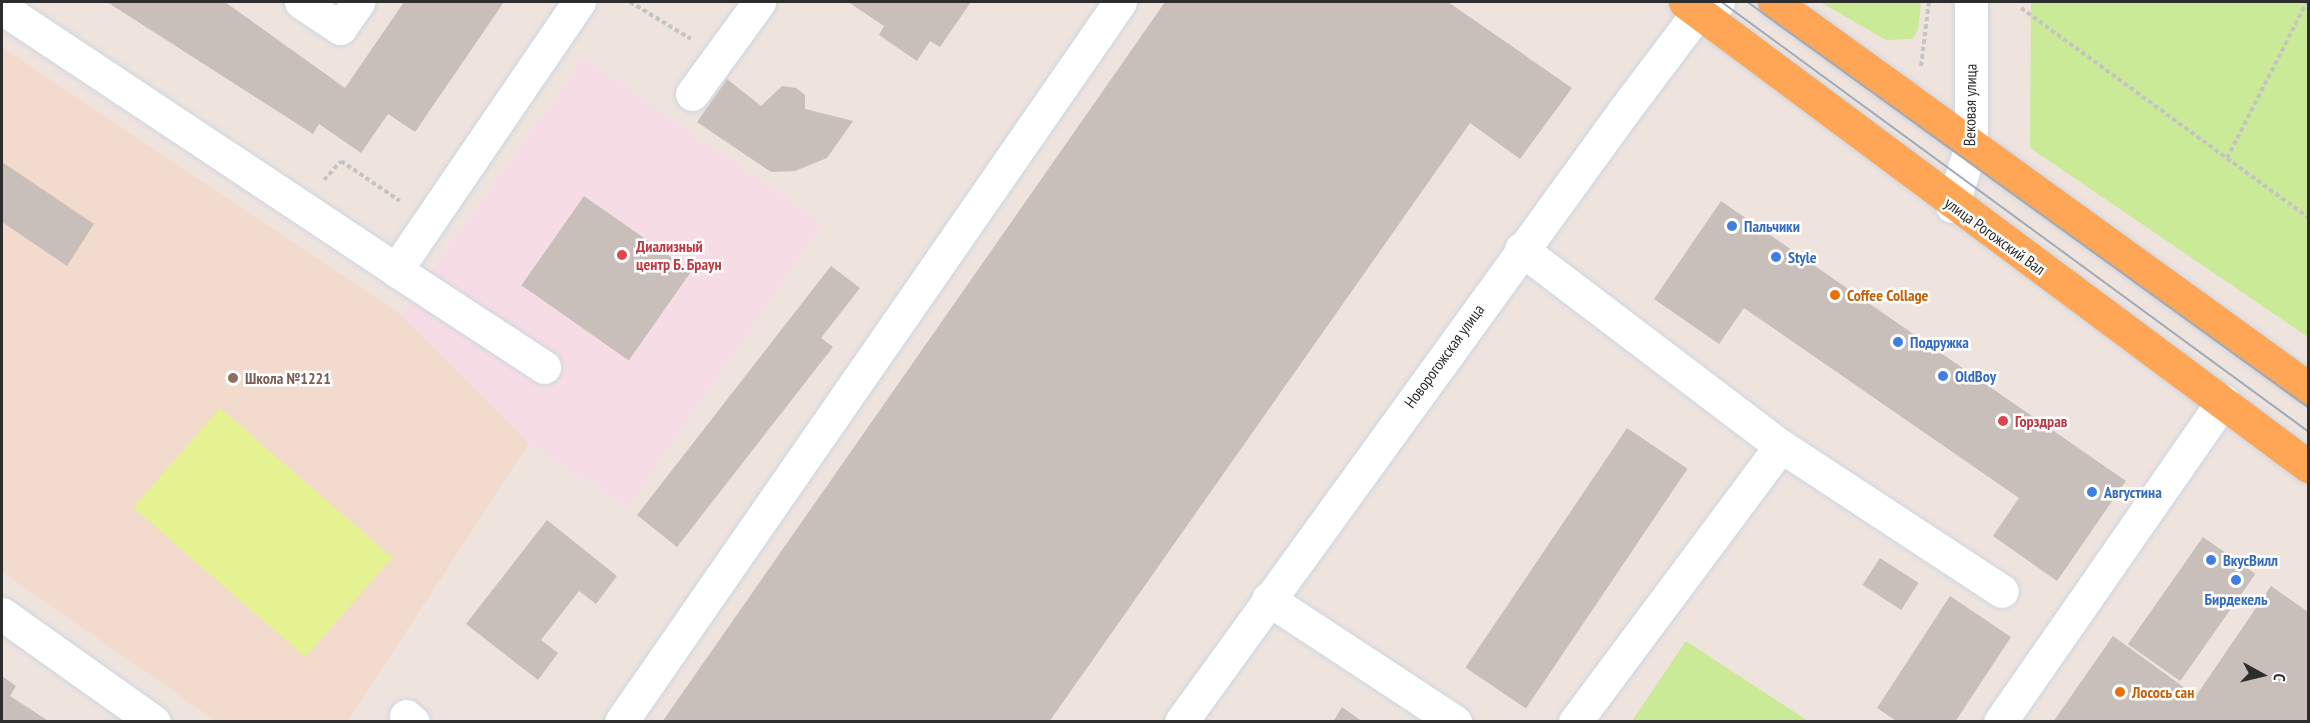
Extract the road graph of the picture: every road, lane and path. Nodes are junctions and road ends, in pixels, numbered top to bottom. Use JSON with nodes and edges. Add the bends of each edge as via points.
{"nodes":[{"id":1,"x":301,"y":2,"type":"edge"},
{"id":2,"x":358,"y":2,"type":"edge"},
{"id":3,"x":579,"y":2,"type":"edge"},
{"id":4,"x":630,"y":2,"type":"edge"},
{"id":5,"x":759,"y":2,"type":"edge"},
{"id":6,"x":1120,"y":2,"type":"edge"},
{"id":7,"x":1774,"y":2,"type":"edge"},
{"id":8,"x":1929,"y":2,"type":"edge"},
{"id":9,"x":1971,"y":2,"type":"edge"},
{"id":10,"x":2307,"y":2,"type":"edge"},
{"id":11,"x":1701,"y":5,"type":"edge"},
{"id":12,"x":2,"y":8,"type":"edge"},
{"id":13,"x":2021,"y":8,"type":"dead end"},
{"id":14,"x":719,"y":56,"type":"junction"},
{"id":15,"x":1921,"y":66,"type":"dead end"},
{"id":16,"x":692,"y":94,"type":"dead end"},
{"id":17,"x":1971,"y":146,"type":"junction"},
{"id":18,"x":2227,"y":158,"type":"junction"},
{"id":19,"x":357,"y":172,"type":"dead end"},
{"id":20,"x":407,"y":192,"type":"dead end"},
{"id":21,"x":1952,"y":206,"type":"junction"},
{"id":22,"x":2308,"y":217,"type":"edge"},
{"id":23,"x":1521,"y":249,"type":"junction"},
{"id":24,"x":396,"y":270,"type":"junction"},
{"id":25,"x":544,"y":367,"type":"dead end"},
{"id":26,"x":2308,"y":388,"type":"edge"},
{"id":27,"x":2223,"y":401,"type":"junction"},
{"id":28,"x":1781,"y":446,"type":"junction"},
{"id":29,"x":2308,"y":466,"type":"edge"},
{"id":30,"x":2002,"y":591,"type":"dead end"},
{"id":31,"x":1268,"y":599,"type":"junction"},
{"id":32,"x":2,"y":614,"type":"edge"},
{"id":33,"x":154,"y":722,"type":"edge"},
{"id":34,"x":621,"y":722,"type":"edge"},
{"id":35,"x":1181,"y":722,"type":"edge"},
{"id":36,"x":1455,"y":722,"type":"edge"},
{"id":37,"x":1575,"y":722,"type":"edge"},
{"id":38,"x":2000,"y":722,"type":"edge"}],
"edges":[{"from":1,"to":2,"type":"street","via":[[340,28]]},
{"from":3,"to":24,"type":"street"},
{"from":4,"to":14,"type":"path"},
{"from":5,"to":14,"type":"street"},
{"from":6,"to":34,"type":"street"},
{"from":7,"to":17,"type":"main road"},
{"from":8,"to":15,"type":"path"},
{"from":9,"to":17,"type":"street","name":"Вековая улица"},
{"from":10,"to":18,"type":"path"},
{"from":11,"to":21,"type":"main road","name":"улица Рогожский Вал"},
{"from":11,"to":23,"type":"street","name":"Новорогожская улица"},
{"from":12,"to":24,"type":"street"},
{"from":13,"to":18,"type":"path"},
{"from":14,"to":16,"type":"street"},
{"from":17,"to":21,"type":"street","name":"Вековая улица"},
{"from":17,"to":26,"type":"main road"},
{"from":18,"to":22,"type":"path"},
{"from":19,"to":20,"type":"path","via":[[401,202]]},
{"from":21,"to":27,"type":"main road","name":"улица Рогожский Вал"},
{"from":23,"to":28,"type":"street"},
{"from":23,"to":31,"type":"street","name":"Новорогожская улица"},
{"from":24,"to":25,"type":"street"},
{"from":27,"to":29,"type":"main road","name":"улица Рогожский Вал"},
{"from":27,"to":38,"type":"street"},
{"from":28,"to":30,"type":"street"},
{"from":28,"to":37,"type":"street"},
{"from":31,"to":35,"type":"street","name":"Новорогожская улица"},
{"from":31,"to":36,"type":"street"},
{"from":32,"to":33,"type":"street"}]}
